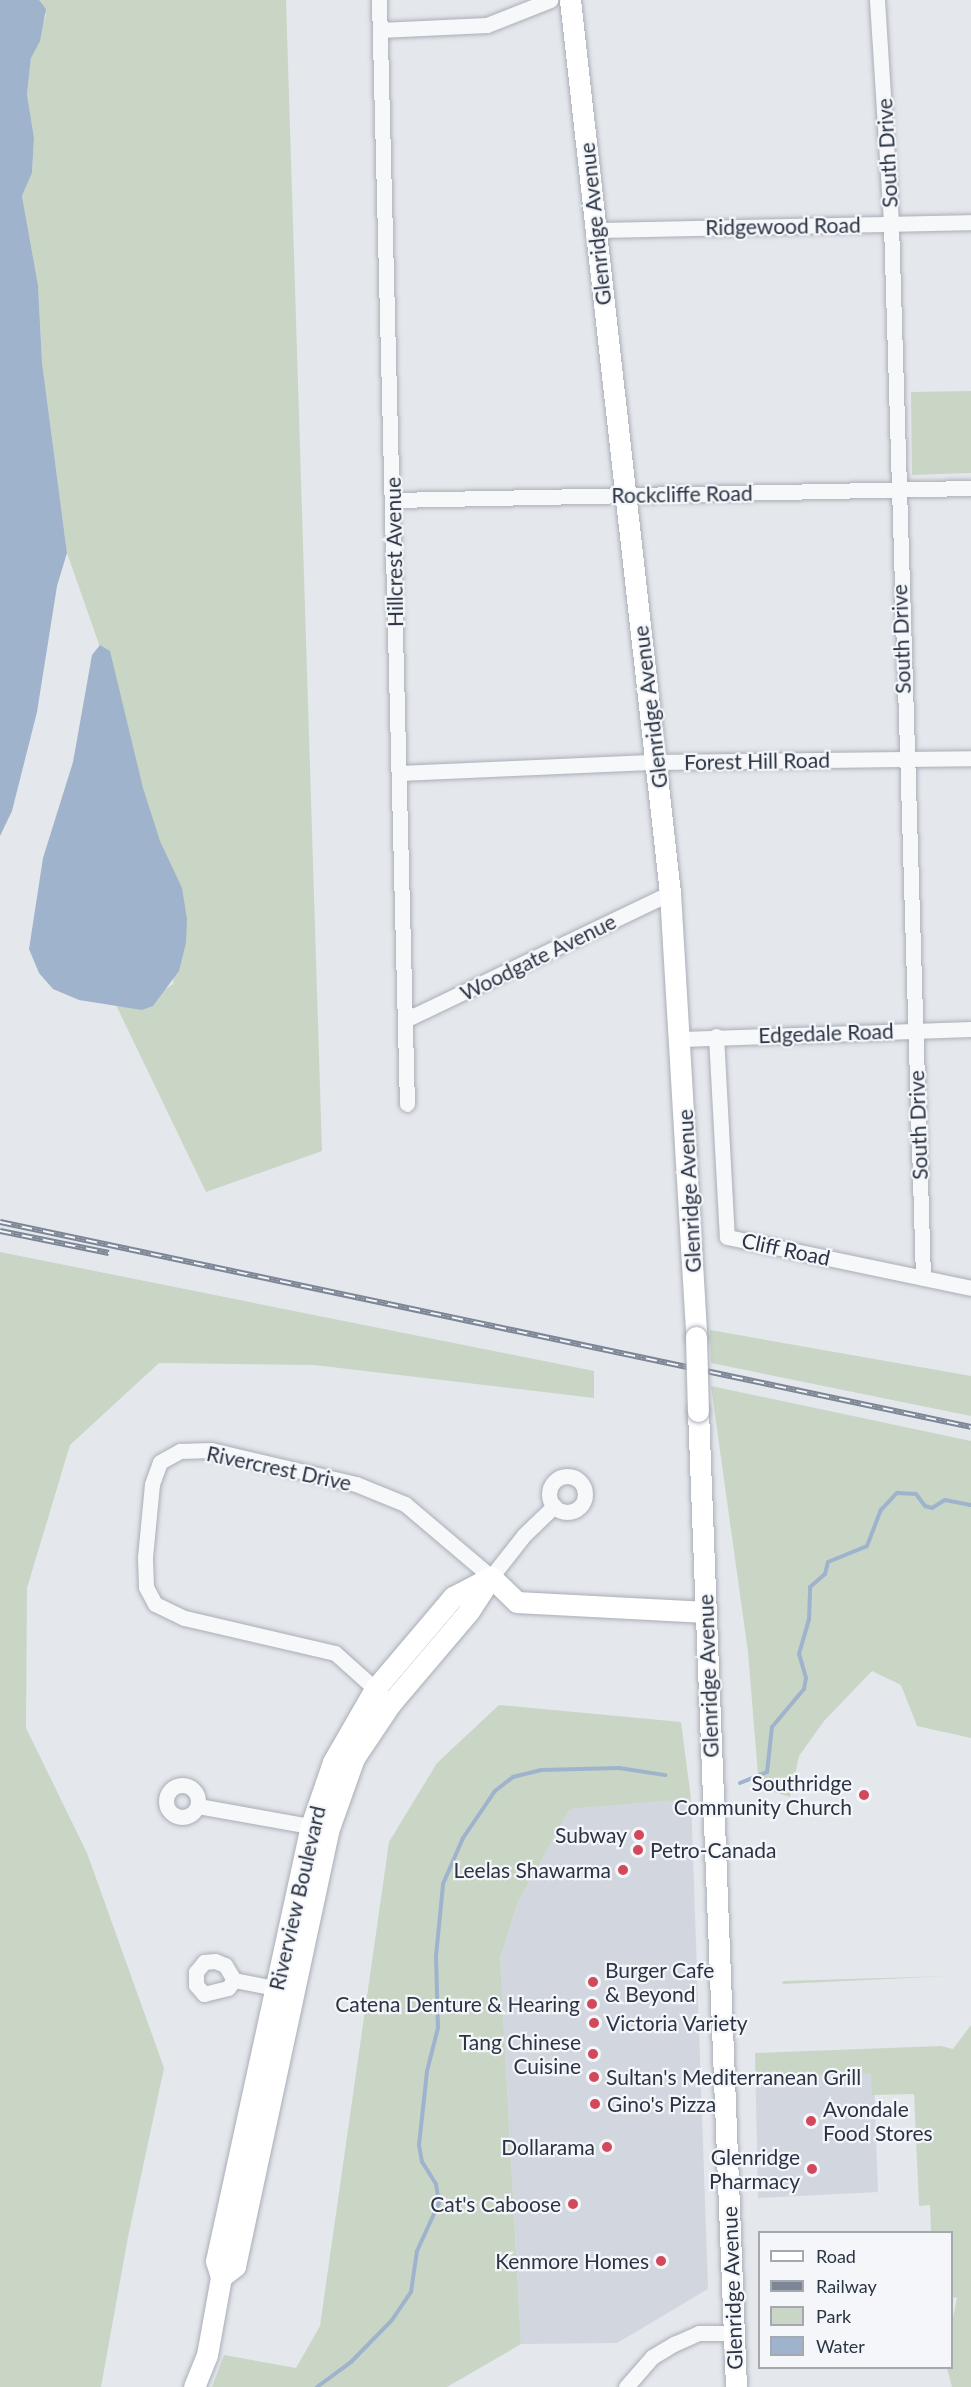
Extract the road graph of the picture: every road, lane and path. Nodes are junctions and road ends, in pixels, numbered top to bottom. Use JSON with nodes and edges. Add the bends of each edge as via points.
{"nodes":[{"id":1,"x":379,"y":0,"type":"edge"},
{"id":2,"x":550,"y":0,"type":"edge"},
{"id":3,"x":570,"y":0,"type":"edge"},
{"id":4,"x":878,"y":0,"type":"edge"},
{"id":5,"x":380,"y":30,"type":"junction"},
{"id":6,"x":971,"y":222,"type":"edge"},
{"id":7,"x":891,"y":224,"type":"junction"},
{"id":8,"x":595,"y":230,"type":"junction"},
{"id":9,"x":971,"y":488,"type":"edge"},
{"id":10,"x":896,"y":489,"type":"junction"},
{"id":11,"x":625,"y":496,"type":"junction"},
{"id":12,"x":393,"y":500,"type":"junction"},
{"id":13,"x":971,"y":758,"type":"edge"},
{"id":14,"x":905,"y":760,"type":"junction"},
{"id":15,"x":656,"y":762,"type":"junction"},
{"id":16,"x":399,"y":773,"type":"junction"},
{"id":17,"x":670,"y":893,"type":"junction"},
{"id":18,"x":405,"y":1020,"type":"junction"},
{"id":19,"x":971,"y":1029,"type":"edge"},
{"id":20,"x":915,"y":1031,"type":"junction"},
{"id":21,"x":716,"y":1036,"type":"junction"},
{"id":22,"x":682,"y":1039,"type":"junction"},
{"id":23,"x":407,"y":1104,"type":"dead end"},
{"id":24,"x":923,"y":1278,"type":"junction"},
{"id":25,"x":971,"y":1288,"type":"edge"},
{"id":26,"x":554,"y":1506,"type":"dead end"},
{"id":27,"x":491,"y":1577,"type":"junction"},
{"id":28,"x":706,"y":1612,"type":"junction"},
{"id":29,"x":383,"y":1696,"type":"junction"},
{"id":30,"x":198,"y":1806,"type":"dead end"},
{"id":31,"x":319,"y":1828,"type":"junction"},
{"id":32,"x":234,"y":1980,"type":"dead end"},
{"id":33,"x":284,"y":1990,"type":"junction"},
{"id":34,"x":733,"y":2333,"type":"junction"},
{"id":35,"x":194,"y":2387,"type":"edge"},
{"id":36,"x":626,"y":2387,"type":"edge"},
{"id":37,"x":736,"y":2387,"type":"edge"}],
"edges":[{"from":1,"to":5,"type":"street","name":"Hillcrest Avenue"},
{"from":2,"to":5,"type":"street","via":[[487,25]]},
{"from":3,"to":8,"type":"main road","name":"Glenridge Avenue"},
{"from":4,"to":7,"type":"street","name":"South Drive"},
{"from":5,"to":12,"type":"street","name":"Hillcrest Avenue"},
{"from":6,"to":7,"type":"street","name":"Ridgewood Road"},
{"from":7,"to":8,"type":"street","name":"Ridgewood Road"},
{"from":7,"to":10,"type":"street","name":"South Drive"},
{"from":8,"to":11,"type":"main road","name":"Glenridge Avenue"},
{"from":9,"to":10,"type":"street","name":"Rockcliffe Road"},
{"from":10,"to":11,"type":"street","name":"Rockcliffe Road"},
{"from":10,"to":14,"type":"street","name":"South Drive"},
{"from":11,"to":12,"type":"street","name":"Rockcliffe Road"},
{"from":11,"to":15,"type":"main road","name":"Glenridge Avenue"},
{"from":12,"to":16,"type":"street","name":"Hillcrest Avenue"},
{"from":13,"to":14,"type":"street","name":"Forest Hill Road"},
{"from":14,"to":15,"type":"street","name":"Forest Hill Road"},
{"from":14,"to":20,"type":"street","name":"South Drive"},
{"from":15,"to":16,"type":"street","name":"Forest Hill Road"},
{"from":15,"to":17,"type":"main road","name":"Glenridge Avenue"},
{"from":16,"to":18,"type":"street","name":"Hillcrest Avenue"},
{"from":17,"to":18,"type":"street","name":"Woodgate Avenue"},
{"from":17,"to":22,"type":"main road","name":"Glenridge Avenue"},
{"from":18,"to":23,"type":"street","name":"Hillcrest Avenue"},
{"from":19,"to":20,"type":"street","name":"Edgedale Road"},
{"from":20,"to":21,"type":"street","name":"Edgedale Road"},
{"from":20,"to":24,"type":"street","name":"South Drive"},
{"from":21,"to":22,"type":"street","name":"Edgedale Road"},
{"from":21,"to":24,"type":"street","name":"Cliff Road","via":[[728,1237]]},
{"from":22,"to":28,"type":"main road","name":"Glenridge Avenue","bridge":true},
{"from":24,"to":25,"type":"street","name":"Cliff Road"},
{"from":26,"to":27,"type":"street","via":[[524,1535]]},
{"from":27,"to":28,"type":"main road","via":[[517,1602]]},
{"from":27,"to":29,"type":"main road","name":"Riverview Boulevard","via":[[453,1597]]},
{"from":27,"to":29,"type":"street","name":"Rivercrest Drive","via":[[405,1504],[356,1484],[211,1450],[180,1451],[160,1462],[152,1484],[145,1557],[146,1587],[155,1604],[184,1618],[335,1653]]},
{"from":28,"to":34,"type":"main road","name":"Glenridge Avenue"},
{"from":29,"to":31,"type":"main road","name":"Riverview Boulevard"},
{"from":30,"to":31,"type":"street"},
{"from":31,"to":33,"type":"main road","name":"Riverview Boulevard"},
{"from":32,"to":33,"type":"street"},
{"from":33,"to":35,"type":"main road","name":"Riverview Boulevard","via":[[247,2163],[235,2266],[221,2277],[207,2355]]},
{"from":34,"to":36,"type":"street","via":[[699,2333],[674,2344],[652,2357]]},
{"from":34,"to":37,"type":"main road","name":"Glenridge Avenue"}]}
